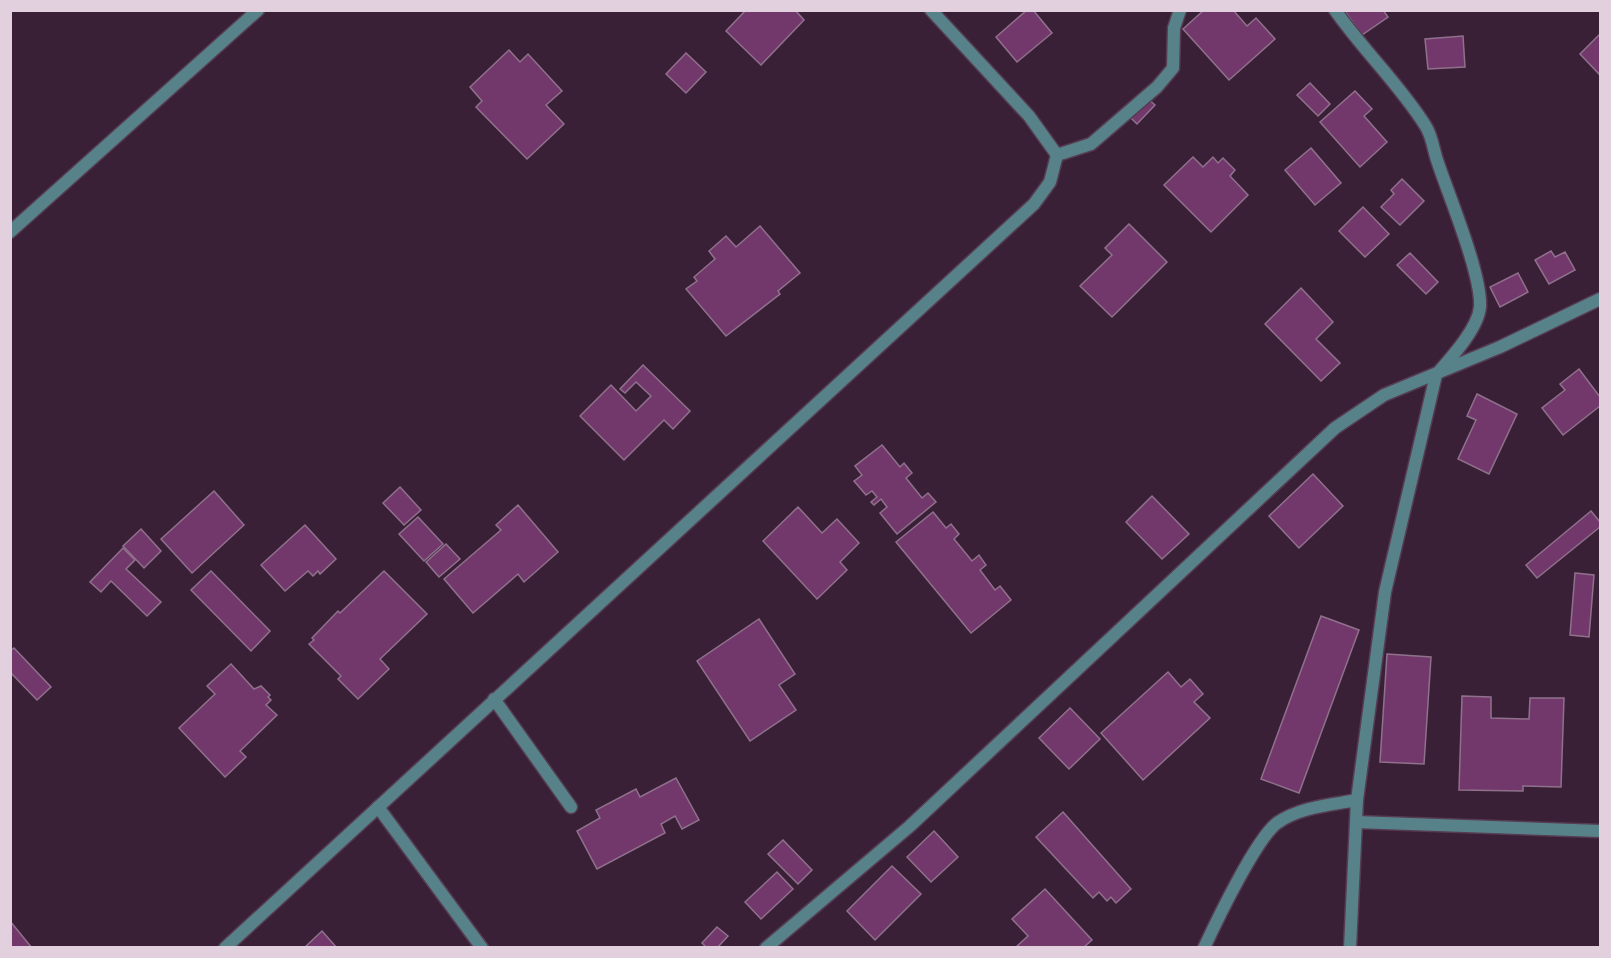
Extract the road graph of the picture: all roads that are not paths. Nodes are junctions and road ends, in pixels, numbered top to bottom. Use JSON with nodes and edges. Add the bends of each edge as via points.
{"nodes":[{"id":1,"x":258,"y":10,"type":"edge"},
{"id":2,"x":931,"y":10,"type":"edge"},
{"id":3,"x":1180,"y":10,"type":"edge"},
{"id":4,"x":1335,"y":10,"type":"edge"},
{"id":5,"x":1057,"y":155,"type":"junction"},
{"id":6,"x":10,"y":232,"type":"edge"},
{"id":7,"x":1600,"y":298,"type":"edge"},
{"id":8,"x":1436,"y":375,"type":"junction"},
{"id":9,"x":494,"y":699,"type":"junction"},
{"id":10,"x":1357,"y":800,"type":"junction"},
{"id":11,"x":378,"y":807,"type":"junction"},
{"id":12,"x":571,"y":807,"type":"dead end"},
{"id":13,"x":1356,"y":822,"type":"junction"},
{"id":14,"x":1600,"y":831,"type":"edge"},
{"id":15,"x":225,"y":948,"type":"edge"},
{"id":16,"x":482,"y":948,"type":"edge"},
{"id":17,"x":766,"y":948,"type":"edge"},
{"id":18,"x":1204,"y":948,"type":"edge"},
{"id":19,"x":1350,"y":948,"type":"edge"}],
"edges":[{"from":1,"to":6,"type":"street"},
{"from":2,"to":5,"type":"street","via":[[1029,116]]},
{"from":3,"to":5,"type":"street","via":[[1174,28],[1173,68],[1157,87],[1091,144]]},
{"from":4,"to":8,"type":"street","via":[[1357,43],[1426,126],[1470,260],[1480,308],[1456,352]]},
{"from":5,"to":9,"type":"street","via":[[1050,182],[1034,204]]},
{"from":7,"to":8,"type":"street"},
{"from":8,"to":10,"type":"street","via":[[1385,592]]},
{"from":8,"to":17,"type":"street","via":[[1384,395],[1335,428],[910,826]]},
{"from":9,"to":11,"type":"street"},
{"from":9,"to":12,"type":"street"},
{"from":10,"to":13,"type":"street"},
{"from":10,"to":18,"type":"street","via":[[1301,811],[1276,824],[1257,848]]},
{"from":11,"to":15,"type":"street"},
{"from":11,"to":16,"type":"street"},
{"from":13,"to":14,"type":"street"},
{"from":13,"to":19,"type":"street"}]}
